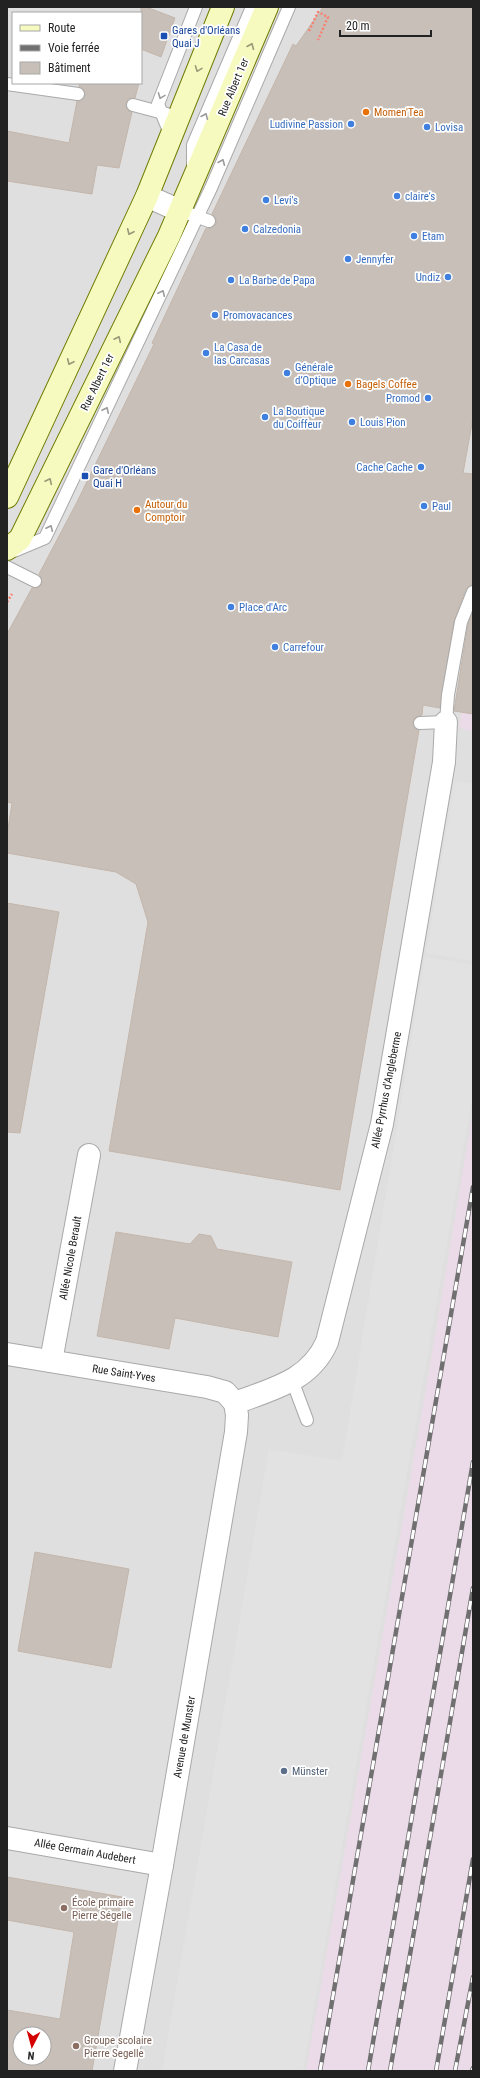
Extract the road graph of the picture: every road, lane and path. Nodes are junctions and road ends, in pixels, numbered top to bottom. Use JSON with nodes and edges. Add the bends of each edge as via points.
{"nodes":[{"id":1,"x":196,"y":7,"type":"edge"},
{"id":2,"x":223,"y":7,"type":"edge"},
{"id":3,"x":252,"y":7,"type":"edge"},
{"id":4,"x":268,"y":7,"type":"edge"},
{"id":5,"x":289,"y":7,"type":"edge"},
{"id":6,"x":308,"y":31,"type":"dead end"},
{"id":7,"x":318,"y":40,"type":"dead end"},
{"id":8,"x":7,"y":84,"type":"edge"},
{"id":9,"x":78,"y":94,"type":"dead end"},
{"id":10,"x":133,"y":105,"type":"dead end"},
{"id":11,"x":171,"y":123,"type":"junction"},
{"id":12,"x":208,"y":187,"type":"junction"},
{"id":13,"x":147,"y":196,"type":"junction"},
{"id":14,"x":189,"y":214,"type":"junction"},
{"id":15,"x":209,"y":221,"type":"dead end"},
{"id":16,"x":7,"y":497,"type":"edge"},
{"id":17,"x":7,"y":548,"type":"edge"},
{"id":18,"x":7,"y":554,"type":"edge"},
{"id":19,"x":7,"y":567,"type":"edge"},
{"id":20,"x":35,"y":581,"type":"dead end"},
{"id":21,"x":473,"y":592,"type":"edge"},
{"id":22,"x":446,"y":722,"type":"junction"},
{"id":23,"x":420,"y":723,"type":"dead end"},
{"id":24,"x":89,"y":1155,"type":"dead end"},
{"id":25,"x":7,"y":1354,"type":"edge"},
{"id":26,"x":51,"y":1361,"type":"junction"},
{"id":27,"x":292,"y":1380,"type":"junction"},
{"id":28,"x":235,"y":1403,"type":"junction"},
{"id":29,"x":307,"y":1420,"type":"dead end"},
{"id":30,"x":7,"y":1838,"type":"edge"},
{"id":31,"x":162,"y":1865,"type":"junction"},
{"id":32,"x":125,"y":2071,"type":"edge"}],
"edges":[{"from":1,"to":11,"type":"lane","one_way":true,"via":[[158,104]]},
{"from":2,"to":11,"type":"street","one_way":true},
{"from":12,"to":3,"type":"lane","one_way":true,"via":[[193,145]]},
{"from":12,"to":4,"type":"street","name":"Rue Albert 1er","one_way":true},
{"from":12,"to":5,"type":"lane","one_way":true},
{"from":6,"to":7,"type":"path","via":[[318,12],[328,18]]},
{"from":8,"to":9,"type":"lane"},
{"from":10,"to":11,"type":"lane"},
{"from":11,"to":13,"type":"street"},
{"from":12,"to":14,"type":"street","name":"Rue Albert 1er"},
{"from":13,"to":14,"type":"street"},
{"from":13,"to":16,"type":"street","one_way":true},
{"from":14,"to":15,"type":"lane"},
{"from":17,"to":14,"type":"street","name":"Rue Albert 1er","one_way":true,"via":[[20,539]]},
{"from":18,"to":14,"type":"lane","one_way":true,"via":[[45,538]]},
{"from":19,"to":20,"type":"lane"},
{"from":21,"to":22,"type":"lane","via":[[461,622],[448,694]]},
{"from":22,"to":23,"type":"lane"},
{"from":22,"to":27,"type":"street","name":"Allée Pyrrhus d'Angleberme","via":[[444,762],[382,1124],[327,1342],[320,1357],[310,1368]]},
{"from":24,"to":26,"type":"street","name":"Allée Nicole Berault"},
{"from":25,"to":26,"type":"street","name":"Rue Saint-Yves"},
{"from":26,"to":28,"type":"street","name":"Rue Saint-Yves","via":[[207,1387],[225,1392]]},
{"from":27,"to":28,"type":"street","name":"Allée Pyrrhus d'Angleberme"},
{"from":27,"to":29,"type":"lane"},
{"from":28,"to":31,"type":"street","name":"Avenue de Munster","via":[[236,1432]]},
{"from":30,"to":31,"type":"street","name":"Allée Germain Audebert"},
{"from":31,"to":32,"type":"street","name":"Avenue de Munster"}]}
